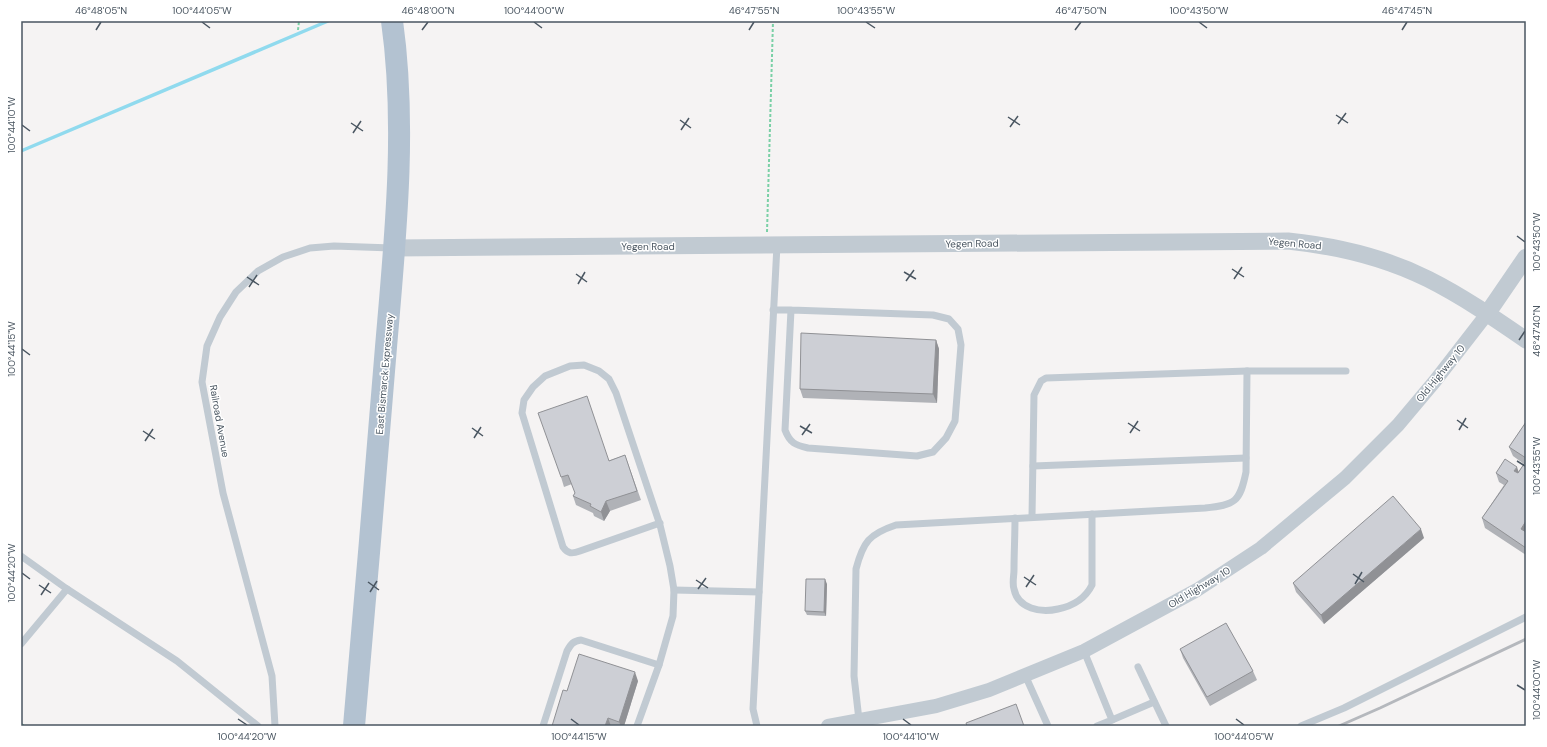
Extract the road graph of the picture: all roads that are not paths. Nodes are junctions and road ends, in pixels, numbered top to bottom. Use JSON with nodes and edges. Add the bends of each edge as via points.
{"nodes":[{"id":1,"x":392,"y":21,"type":"edge"},
{"id":2,"x":772,"y":245,"type":"junction"},
{"id":3,"x":394,"y":248,"type":"junction"},
{"id":4,"x":1526,"y":257,"type":"edge"},
{"id":5,"x":773,"y":310,"type":"junction"},
{"id":6,"x":791,"y":310,"type":"junction"},
{"id":7,"x":1487,"y":314,"type":"junction"},
{"id":8,"x":1526,"y":340,"type":"edge"},
{"id":9,"x":1247,"y":371,"type":"junction"},
{"id":10,"x":1346,"y":371,"type":"dead end"},
{"id":11,"x":1246,"y":458,"type":"junction"},
{"id":12,"x":1033,"y":466,"type":"junction"},
{"id":13,"x":1092,"y":514,"type":"junction"},
{"id":14,"x":1032,"y":517,"type":"junction"},
{"id":15,"x":1016,"y":518,"type":"junction"},
{"id":16,"x":660,"y":523,"type":"junction"},
{"id":17,"x":21,"y":556,"type":"edge"},
{"id":18,"x":68,"y":589,"type":"junction"},
{"id":19,"x":674,"y":590,"type":"junction"},
{"id":20,"x":759,"y":592,"type":"junction"},
{"id":21,"x":1526,"y":617,"type":"edge"},
{"id":22,"x":21,"y":644,"type":"edge"},
{"id":23,"x":1084,"y":651,"type":"junction"},
{"id":24,"x":658,"y":665,"type":"junction"},
{"id":25,"x":1138,"y":667,"type":"dead end"},
{"id":26,"x":1025,"y":675,"type":"junction"},
{"id":27,"x":1154,"y":702,"type":"junction"},
{"id":28,"x":859,"y":720,"type":"junction"},
{"id":29,"x":1112,"y":720,"type":"junction"},
{"id":30,"x":258,"y":726,"type":"edge"},
{"id":31,"x":275,"y":726,"type":"edge"},
{"id":32,"x":354,"y":726,"type":"edge"},
{"id":33,"x":543,"y":726,"type":"edge"},
{"id":34,"x":637,"y":726,"type":"edge"},
{"id":35,"x":757,"y":726,"type":"edge"},
{"id":36,"x":828,"y":726,"type":"edge"},
{"id":37,"x":1048,"y":726,"type":"edge"},
{"id":38,"x":1097,"y":726,"type":"edge"},
{"id":39,"x":1166,"y":726,"type":"edge"},
{"id":40,"x":1301,"y":726,"type":"edge"}],
"edges":[{"from":1,"to":3,"type":"main road","name":"East Bismarck Expressway","via":[[398,123]]},
{"from":2,"to":3,"type":"street","name":"Yegen Road"},
{"from":2,"to":5,"type":"lane"},
{"from":2,"to":7,"type":"street","name":"Yegen Road","via":[[1288,241],[1319,244],[1388,262],[1438,284]]},
{"from":3,"to":31,"type":"lane","name":"Railroad Avenue","via":[[334,246],[310,248],[283,257],[258,271],[236,292],[220,317],[207,346],[202,382],[223,493],[272,676]]},
{"from":3,"to":32,"type":"main road","name":"East Bismarck Expressway"},
{"from":4,"to":7,"type":"street"},
{"from":5,"to":6,"type":"lane"},
{"from":5,"to":20,"type":"lane"},
{"from":6,"to":6,"type":"lane","via":[[933,315],[949,319],[958,329],[961,345],[955,421],[946,438],[933,452],[917,456],[808,448],[788,439],[785,430]]},
{"from":7,"to":8,"type":"street","name":"Yegen Road"},
{"from":7,"to":23,"type":"street","name":"Old Highway 10","via":[[1435,381],[1345,478],[1261,548],[1197,590]]},
{"from":9,"to":10,"type":"lane"},
{"from":9,"to":11,"type":"lane"},
{"from":9,"to":12,"type":"lane","via":[[1046,378],[1034,395]]},
{"from":11,"to":12,"type":"lane"},
{"from":11,"to":13,"type":"lane","via":[[1243,486],[1239,495],[1226,506]]},
{"from":12,"to":14,"type":"lane"},
{"from":13,"to":14,"type":"lane"},
{"from":13,"to":15,"type":"lane","via":[[1092,586],[1078,602],[1049,611],[1032,609],[1019,601],[1013,588]]},
{"from":14,"to":15,"type":"lane"},
{"from":15,"to":28,"type":"lane","via":[[896,525],[880,530],[870,538],[860,553],[856,569],[854,676]]},
{"from":16,"to":16,"type":"lane","via":[[609,379],[599,370],[584,365],[570,366],[545,376],[524,400],[522,413],[563,547],[569,553],[575,553]]},
{"from":16,"to":19,"type":"lane"},
{"from":17,"to":18,"type":"lane"},
{"from":18,"to":22,"type":"lane"},
{"from":18,"to":30,"type":"lane","via":[[177,661]]},
{"from":19,"to":20,"type":"lane"},
{"from":19,"to":24,"type":"lane","via":[[673,616]]},
{"from":20,"to":35,"type":"lane","via":[[753,709]]},
{"from":21,"to":40,"type":"lane","via":[[1344,708]]},
{"from":23,"to":26,"type":"street","name":"Old Highway 10"},
{"from":23,"to":29,"type":"lane"},
{"from":24,"to":33,"type":"lane","via":[[580,640],[574,641],[567,651]]},
{"from":24,"to":34,"type":"lane"},
{"from":25,"to":27,"type":"lane"},
{"from":26,"to":28,"type":"street","name":"Old Highway 10","via":[[989,690],[936,706]]},
{"from":26,"to":37,"type":"lane"},
{"from":27,"to":29,"type":"lane"},
{"from":27,"to":39,"type":"lane"},
{"from":28,"to":36,"type":"street","name":"Old Highway 10"},
{"from":29,"to":38,"type":"lane"}]}
